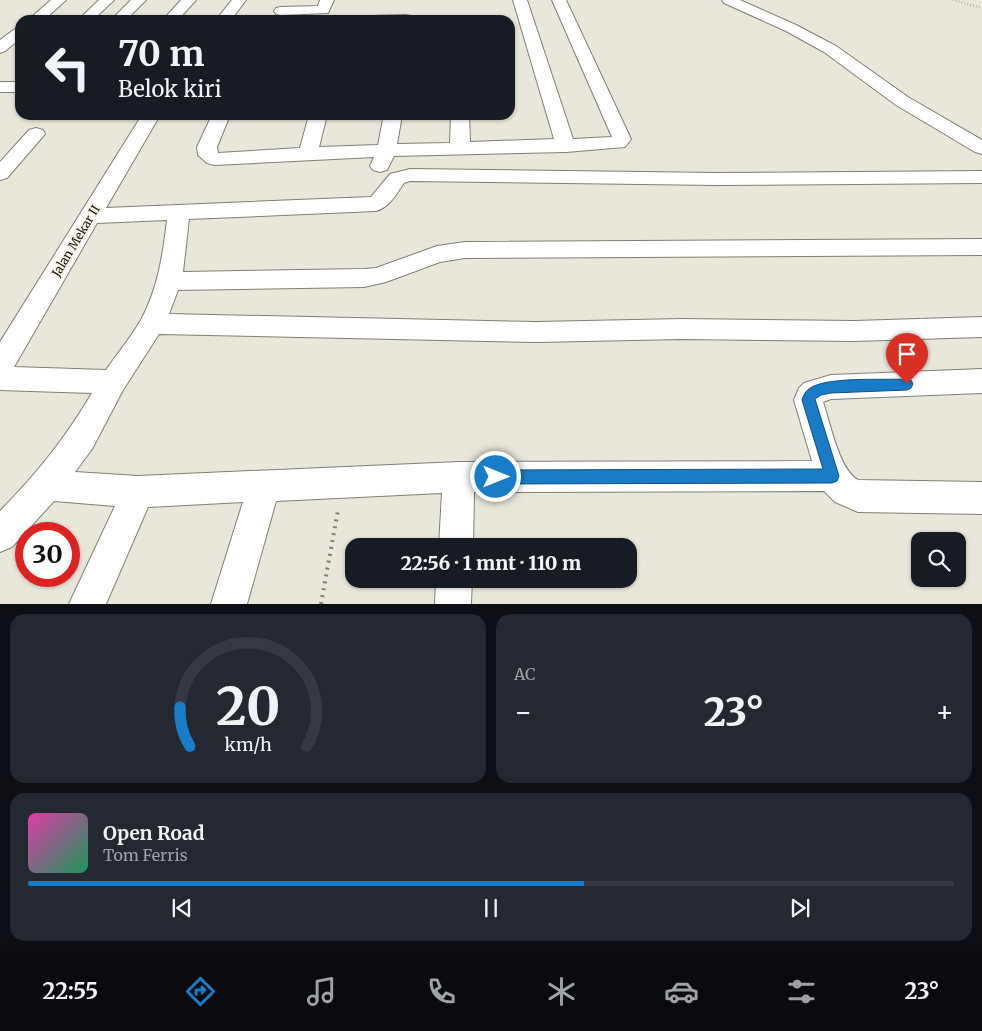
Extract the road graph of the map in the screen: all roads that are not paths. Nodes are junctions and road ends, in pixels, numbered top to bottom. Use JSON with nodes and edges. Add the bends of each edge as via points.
{"nodes":[{"id":1,"x":59,"y":0,"type":"edge"},
{"id":2,"x":107,"y":0,"type":"edge"},
{"id":3,"x":139,"y":0,"type":"edge"},
{"id":4,"x":189,"y":0,"type":"edge"},
{"id":5,"x":239,"y":0,"type":"edge"},
{"id":6,"x":520,"y":0,"type":"edge"},
{"id":7,"x":559,"y":0,"type":"edge"},
{"id":8,"x":729,"y":0,"type":"edge"},
{"id":9,"x":282,"y":10,"type":"edge"},
{"id":10,"x":325,"y":10,"type":"edge"},
{"id":11,"x":41,"y":15,"type":"edge"},
{"id":12,"x":90,"y":15,"type":"edge"},
{"id":13,"x":123,"y":15,"type":"edge"},
{"id":14,"x":175,"y":15,"type":"edge"},
{"id":15,"x":227,"y":15,"type":"edge"},
{"id":16,"x":15,"y":36,"type":"edge"},
{"id":17,"x":0,"y":48,"type":"edge"},
{"id":18,"x":148,"y":120,"type":"edge"},
{"id":19,"x":219,"y":120,"type":"edge"},
{"id":20,"x":317,"y":120,"type":"edge"},
{"id":21,"x":392,"y":120,"type":"edge"},
{"id":22,"x":460,"y":120,"type":"edge"},
{"id":23,"x":36,"y":134,"type":"dead end"},
{"id":24,"x":566,"y":146,"type":"junction"},
{"id":25,"x":460,"y":148,"type":"junction"},
{"id":26,"x":982,"y":148,"type":"edge"},
{"id":27,"x":386,"y":151,"type":"junction"},
{"id":28,"x":308,"y":153,"type":"junction"},
{"id":29,"x":0,"y":174,"type":"edge"},
{"id":30,"x":982,"y":177,"type":"edge"},
{"id":31,"x":393,"y":182,"type":"junction"},
{"id":32,"x":179,"y":213,"type":"junction"},
{"id":33,"x":91,"y":216,"type":"junction"},
{"id":34,"x":982,"y":247,"type":"edge"},
{"id":35,"x":169,"y":281,"type":"junction"},
{"id":36,"x":152,"y":324,"type":"junction"},
{"id":37,"x":982,"y":327,"type":"edge"},
{"id":38,"x":0,"y":366,"type":"edge"},
{"id":39,"x":0,"y":378,"type":"edge"},
{"id":40,"x":982,"y":381,"type":"edge"},
{"id":41,"x":113,"y":382,"type":"junction"},
{"id":42,"x":832,"y":476,"type":"junction"},
{"id":43,"x":459,"y":477,"type":"junction"},
{"id":44,"x":47,"y":485,"type":"junction"},
{"id":45,"x":264,"y":487,"type":"junction"},
{"id":46,"x":138,"y":492,"type":"junction"},
{"id":47,"x":982,"y":498,"type":"edge"},
{"id":48,"x":0,"y":535,"type":"edge"},
{"id":49,"x":456,"y":538,"type":"edge"},
{"id":50,"x":454,"y":588,"type":"edge"},
{"id":51,"x":87,"y":604,"type":"edge"},
{"id":52,"x":229,"y":604,"type":"edge"},
{"id":53,"x":453,"y":604,"type":"edge"}],
"edges":[{"from":1,"to":11,"type":"street"},
{"from":2,"to":12,"type":"street"},
{"from":3,"to":13,"type":"street"},
{"from":4,"to":14,"type":"street"},
{"from":5,"to":15,"type":"street"},
{"from":6,"to":24,"type":"street"},
{"from":7,"to":24,"type":"street","via":[[622,139],[611,144]]},
{"from":8,"to":26,"type":"street","via":[[830,49],[902,101]]},
{"from":9,"to":10,"type":"street"},
{"from":16,"to":17,"type":"street"},
{"from":18,"to":33,"type":"street","name":"Jalan Mekar II"},
{"from":19,"to":28,"type":"street","via":[[207,146],[208,155],[214,159]]},
{"from":20,"to":28,"type":"street"},
{"from":21,"to":27,"type":"street"},
{"from":22,"to":25,"type":"street"},
{"from":23,"to":29,"type":"street"},
{"from":24,"to":25,"type":"street"},
{"from":25,"to":27,"type":"street"},
{"from":27,"to":28,"type":"street"},
{"from":27,"to":31,"type":"street","via":[[380,166]]},
{"from":30,"to":31,"type":"street","via":[[716,179],[410,175]]},
{"from":31,"to":32,"type":"street","via":[[376,204]]},
{"from":32,"to":33,"type":"street"},
{"from":32,"to":35,"type":"street"},
{"from":33,"to":38,"type":"street","name":"Jalan Mekar II"},
{"from":34,"to":35,"type":"street","via":[[465,250],[437,254],[364,278]]},
{"from":35,"to":36,"type":"street"},
{"from":36,"to":37,"type":"street","via":[[536,332],[682,329],[855,332]]},
{"from":36,"to":41,"type":"street"},
{"from":39,"to":41,"type":"street"},
{"from":40,"to":42,"type":"street","via":[[831,387],[812,394],[808,400]]},
{"from":41,"to":44,"type":"street","via":[[81,439]]},
{"from":42,"to":43,"type":"street"},
{"from":42,"to":47,"type":"street","via":[[848,494],[858,496]]},
{"from":43,"to":45,"type":"street"},
{"from":43,"to":49,"type":"street"},
{"from":44,"to":46,"type":"street"},
{"from":44,"to":48,"type":"street"},
{"from":45,"to":46,"type":"street"},
{"from":45,"to":52,"type":"street"},
{"from":46,"to":51,"type":"street"},
{"from":50,"to":53,"type":"street"}]}
